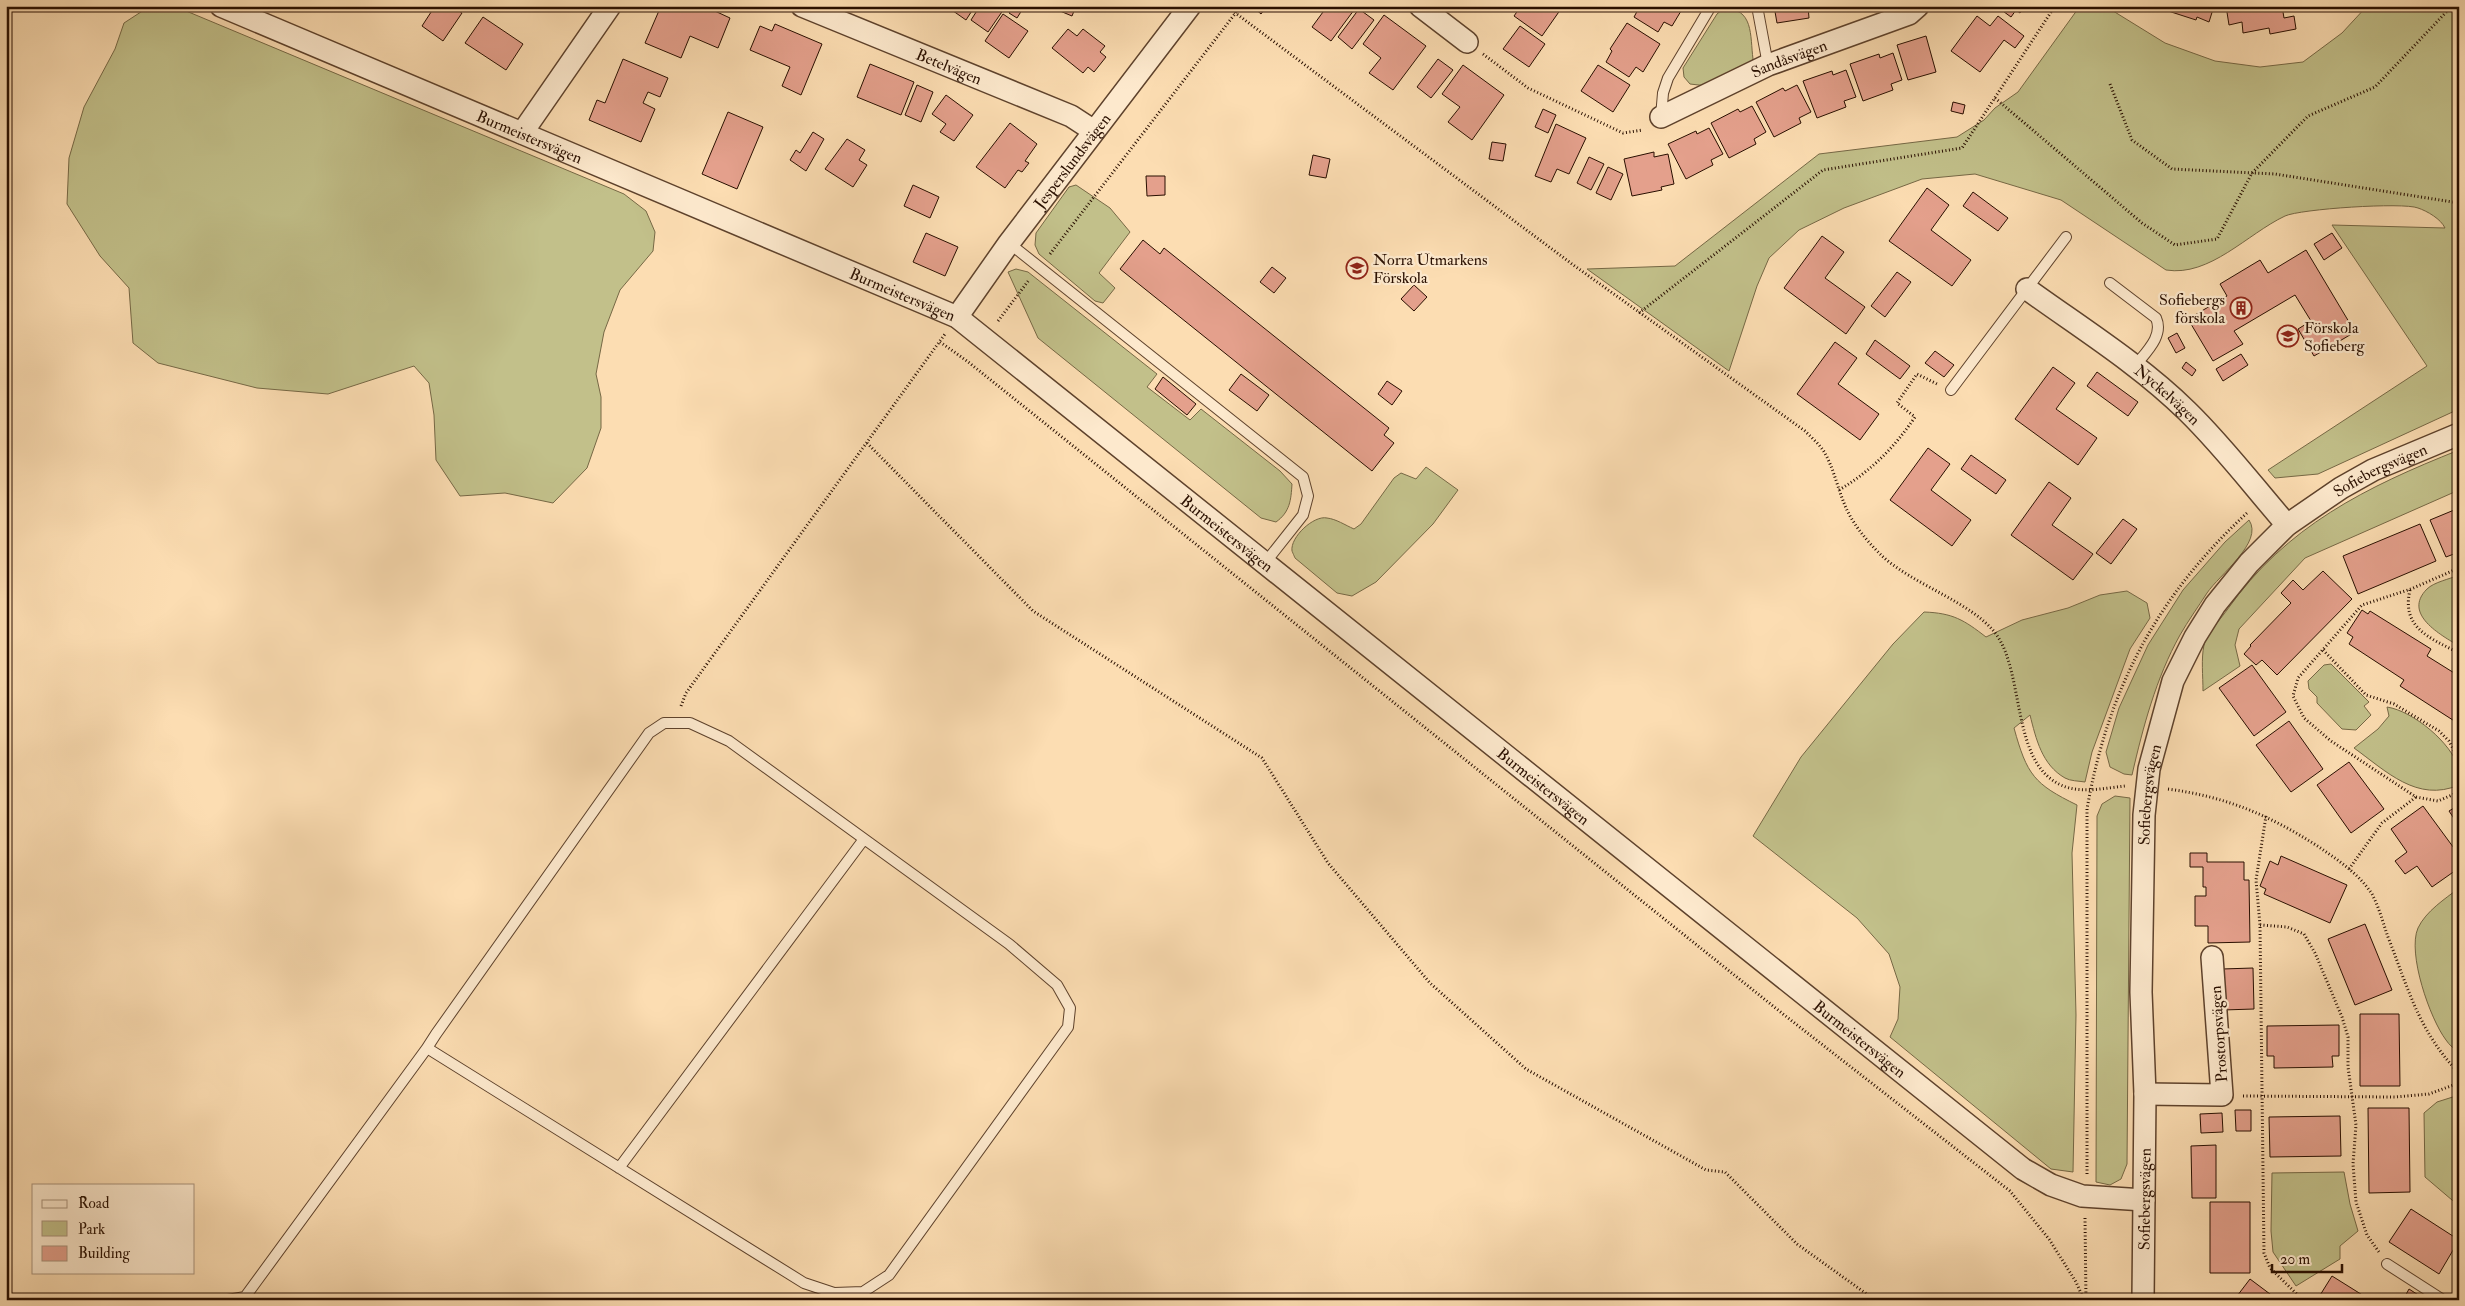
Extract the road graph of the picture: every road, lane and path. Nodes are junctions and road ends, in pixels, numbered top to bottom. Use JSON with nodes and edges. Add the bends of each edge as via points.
{"nodes":[{"id":1,"x":221,"y":6,"type":"edge"},
{"id":2,"x":610,"y":6,"type":"edge"},
{"id":3,"x":802,"y":6,"type":"edge"},
{"id":4,"x":1190,"y":6,"type":"edge"},
{"id":5,"x":1226,"y":6,"type":"edge"},
{"id":6,"x":1241,"y":6,"type":"edge"},
{"id":7,"x":1420,"y":6,"type":"edge"},
{"id":8,"x":1711,"y":6,"type":"edge"},
{"id":9,"x":1757,"y":6,"type":"edge"},
{"id":10,"x":1918,"y":6,"type":"edge"},
{"id":11,"x":2056,"y":6,"type":"edge"},
{"id":12,"x":2452,"y":6,"type":"edge"},
{"id":13,"x":1236,"y":13,"type":"junction"},
{"id":14,"x":1467,"y":42,"type":"joint"},
{"id":15,"x":1768,"y":65,"type":"junction"},
{"id":16,"x":2110,"y":84,"type":"dead end"},
{"id":17,"x":1995,"y":98,"type":"junction"},
{"id":18,"x":1662,"y":116,"type":"junction"},
{"id":19,"x":1094,"y":131,"type":"junction"},
{"id":20,"x":522,"y":134,"type":"junction"},
{"id":21,"x":2252,"y":173,"type":"junction"},
{"id":22,"x":2459,"y":203,"type":"edge"},
{"id":23,"x":2066,"y":237,"type":"dead end"},
{"id":24,"x":1010,"y":243,"type":"junction"},
{"id":25,"x":1040,"y":267,"type":"junction"},
{"id":26,"x":2110,"y":283,"type":"dead end"},
{"id":27,"x":2026,"y":289,"type":"junction"},
{"id":28,"x":1639,"y":313,"type":"junction"},
{"id":29,"x":957,"y":317,"type":"junction"},
{"id":30,"x":985,"y":339,"type":"junction"},
{"id":31,"x":940,"y":342,"type":"junction"},
{"id":32,"x":967,"y":361,"type":"junction"},
{"id":33,"x":2135,"y":366,"type":"junction"},
{"id":34,"x":1951,"y":390,"type":"joint"},
{"id":35,"x":2459,"y":434,"type":"edge"},
{"id":36,"x":867,"y":443,"type":"junction"},
{"id":37,"x":1839,"y":490,"type":"junction"},
{"id":38,"x":2287,"y":525,"type":"junction"},
{"id":39,"x":1265,"y":563,"type":"junction"},
{"id":40,"x":2459,"y":568,"type":"edge"},
{"id":41,"x":2411,"y":589,"type":"junction"},
{"id":42,"x":2323,"y":650,"type":"junction"},
{"id":43,"x":2459,"y":653,"type":"edge"},
{"id":44,"x":674,"y":723,"type":"junction"},
{"id":45,"x":2459,"y":760,"type":"edge"},
{"id":46,"x":2130,"y":785,"type":"dead end"},
{"id":47,"x":2160,"y":788,"type":"dead end"},
{"id":48,"x":2459,"y":792,"type":"edge"},
{"id":49,"x":2416,"y":797,"type":"junction"},
{"id":50,"x":2266,"y":816,"type":"junction"},
{"id":51,"x":864,"y":838,"type":"junction"},
{"id":52,"x":2349,"y":869,"type":"junction"},
{"id":53,"x":2260,"y":926,"type":"junction"},
{"id":54,"x":2212,"y":957,"type":"dead end"},
{"id":55,"x":426,"y":1048,"type":"junction"},
{"id":56,"x":2459,"y":1073,"type":"edge"},
{"id":57,"x":2459,"y":1083,"type":"edge"},
{"id":58,"x":2146,"y":1094,"type":"junction"},
{"id":59,"x":2222,"y":1095,"type":"junction"},
{"id":60,"x":2262,"y":1096,"type":"junction"},
{"id":61,"x":2352,"y":1096,"type":"junction"},
{"id":62,"x":619,"y":1168,"type":"junction"},
{"id":63,"x":2144,"y":1200,"type":"junction"},
{"id":64,"x":2085,"y":1216,"type":"dead end"},
{"id":65,"x":2387,"y":1264,"type":"joint"},
{"id":66,"x":246,"y":1299,"type":"edge"},
{"id":67,"x":228,"y":1300,"type":"edge"},
{"id":68,"x":1875,"y":1300,"type":"edge"},
{"id":69,"x":2085,"y":1300,"type":"edge"},
{"id":70,"x":2143,"y":1300,"type":"edge"},
{"id":71,"x":2303,"y":1300,"type":"edge"},
{"id":72,"x":2442,"y":1300,"type":"edge"}],
"edges":[{"from":1,"to":20,"type":"street","name":"Burmeistersvägen"},
{"from":2,"to":20,"type":"street"},
{"from":3,"to":19,"type":"street","name":"Betelvägen","via":[[1071,116]]},
{"from":4,"to":19,"type":"street","name":"Jesperslundsvägen"},
{"from":5,"to":13,"type":"path"},
{"from":6,"to":13,"type":"path"},
{"from":7,"to":14,"type":"street"},
{"from":8,"to":18,"type":"lane","via":[[1668,78],[1663,93]]},
{"from":9,"to":15,"type":"lane"},
{"from":10,"to":15,"type":"street","name":"Sandåsvägen","via":[[1909,14]]},
{"from":11,"to":17,"type":"path"},
{"from":12,"to":21,"type":"path","via":[[2375,87],[2308,116]]},
{"from":13,"to":25,"type":"path"},
{"from":13,"to":28,"type":"path"},
{"from":14,"to":18,"type":"path","via":[[1528,88],[1623,133],[1642,131]]},
{"from":15,"to":18,"type":"street","name":"Sandåsvägen"},
{"from":16,"to":21,"type":"path","via":[[2132,140],[2172,169]]},
{"from":17,"to":21,"type":"path","via":[[2142,223],[2174,245],[2217,239]]},
{"from":17,"to":28,"type":"path","via":[[1962,148],[1823,170]]},
{"from":19,"to":24,"type":"street","name":"Jesperslundsvägen"},
{"from":20,"to":29,"type":"street","name":"Burmeistersvägen"},
{"from":21,"to":22,"type":"path"},
{"from":23,"to":27,"type":"lane"},
{"from":24,"to":25,"type":"lane"},
{"from":24,"to":29,"type":"street","name":"Jesperslundsvägen"},
{"from":25,"to":30,"type":"path"},
{"from":25,"to":39,"type":"lane","via":[[1303,477],[1308,496],[1303,515]]},
{"from":26,"to":33,"type":"lane","via":[[2156,318],[2159,325],[2158,334]]},
{"from":27,"to":33,"type":"street","name":"Nyckelvägen"},
{"from":27,"to":34,"type":"lane"},
{"from":28,"to":37,"type":"path","via":[[1805,431],[1823,450]]},
{"from":29,"to":30,"type":"street","name":"Burmeistersvägen"},
{"from":29,"to":31,"type":"path"},
{"from":30,"to":32,"type":"path"},
{"from":30,"to":39,"type":"street","name":"Burmeistersvägen"},
{"from":31,"to":32,"type":"path"},
{"from":31,"to":36,"type":"path"},
{"from":32,"to":69,"type":"path","via":[[1783,1014],[2010,1191],[2049,1239]]},
{"from":33,"to":38,"type":"street","name":"Nyckelvägen","via":[[2187,410]]},
{"from":34,"to":37,"type":"path","via":[[1917,374],[1897,403],[1915,417],[1884,456],[1862,476]]},
{"from":35,"to":38,"type":"street","name":"Sofiebergsvägen","via":[[2372,470]]},
{"from":36,"to":44,"type":"path","via":[[686,693]]},
{"from":36,"to":68,"type":"path","via":[[1034,611],[1262,758],[1328,863],[1430,983],[1526,1069],[1706,1170],[1725,1172],[1797,1244]]},
{"from":37,"to":46,"type":"path","via":[[1857,528],[1881,555],[1906,574],[1973,613],[1994,632],[2006,649],[2032,754],[2043,771],[2061,785],[2077,788]]},
{"from":38,"to":58,"type":"street","name":"Sofiebergsvägen","via":[[2215,604],[2173,681],[2158,729],[2144,815],[2141,992]]},
{"from":39,"to":63,"type":"street","name":"Burmeistersvägen","via":[[2023,1169],[2082,1196]]},
{"from":40,"to":41,"type":"path"},
{"from":41,"to":42,"type":"path","via":[[2362,605]]},
{"from":41,"to":43,"type":"path","via":[[2408,613],[2416,627]]},
{"from":42,"to":45,"type":"path","via":[[2366,695],[2398,706],[2439,731]]},
{"from":42,"to":49,"type":"path","via":[[2298,678],[2293,696],[2304,718],[2331,741]]},
{"from":44,"to":51,"type":"lane","via":[[690,723],[729,741]]},
{"from":44,"to":55,"type":"lane","via":[[664,723],[648,733]]},
{"from":47,"to":50,"type":"path","via":[[2203,794]]},
{"from":48,"to":49,"type":"path","via":[[2438,801]]},
{"from":49,"to":52,"type":"path","via":[[2382,823]]},
{"from":50,"to":52,"type":"path"},
{"from":50,"to":53,"type":"path","via":[[2256,880]]},
{"from":51,"to":62,"type":"lane"},
{"from":51,"to":62,"type":"lane","via":[[1009,944],[1057,986],[1070,1008],[1068,1027],[889,1275],[864,1292],[834,1293],[804,1284]]},
{"from":52,"to":56,"type":"path","via":[[2372,895],[2428,1036]]},
{"from":53,"to":60,"type":"path"},
{"from":53,"to":61,"type":"path","via":[[2287,927],[2304,934],[2315,953],[2348,1037]]},
{"from":54,"to":59,"type":"street","name":"Prostorpsvägen"},
{"from":55,"to":62,"type":"lane"},
{"from":55,"to":66,"type":"lane"},
{"from":57,"to":61,"type":"path","via":[[2429,1094]]},
{"from":58,"to":59,"type":"street","name":"Prostorpsvägen"},
{"from":58,"to":63,"type":"street","name":"Sofiebergsvägen"},
{"from":59,"to":60,"type":"path"},
{"from":60,"to":61,"type":"path"},
{"from":60,"to":71,"type":"path","via":[[2264,1253],[2270,1268]]},
{"from":61,"to":65,"type":"path","via":[[2356,1124],[2353,1164],[2356,1202],[2367,1235]]},
{"from":63,"to":70,"type":"street","name":"Sofiebergsvägen"},
{"from":64,"to":69,"type":"path"},
{"from":65,"to":72,"type":"lane"},
{"from":66,"to":67,"type":"lane"}]}
